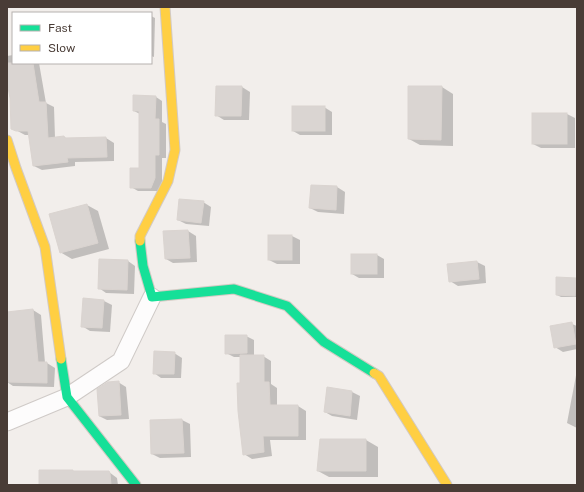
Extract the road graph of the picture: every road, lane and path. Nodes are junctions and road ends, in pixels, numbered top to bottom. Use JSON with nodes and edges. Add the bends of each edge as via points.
{"nodes":[{"id":1,"x":165,"y":7,"type":"edge"},
{"id":2,"x":7,"y":140,"type":"edge"},
{"id":3,"x":152,"y":296,"type":"junction"},
{"id":4,"x":67,"y":397,"type":"junction"},
{"id":5,"x":7,"y":422,"type":"edge"},
{"id":6,"x":136,"y":485,"type":"edge"},
{"id":7,"x":447,"y":485,"type":"edge"}],
"edges":[{"from":1,"to":3,"type":"street","via":[[175,150],[168,181],[140,236],[143,266]]},
{"from":2,"to":4,"type":"street","via":[[45,247]]},
{"from":3,"to":4,"type":"street","via":[[120,361]]},
{"from":3,"to":7,"type":"street","via":[[234,289],[287,306],[324,342],[379,376]]},
{"from":4,"to":5,"type":"street"},
{"from":4,"to":6,"type":"street"}]}
